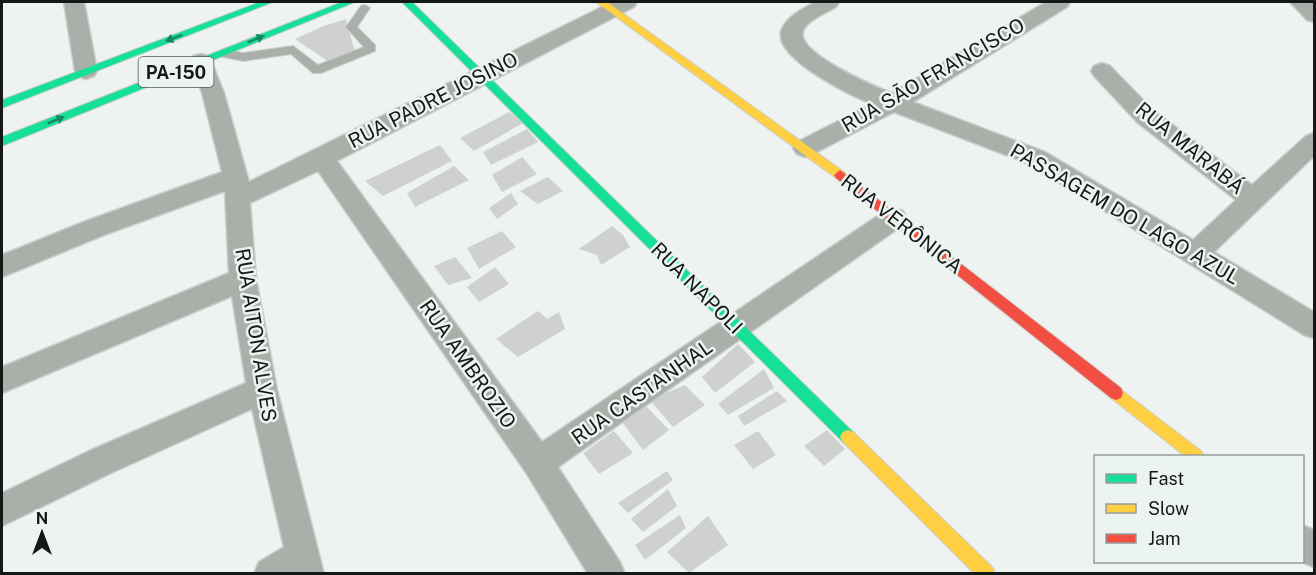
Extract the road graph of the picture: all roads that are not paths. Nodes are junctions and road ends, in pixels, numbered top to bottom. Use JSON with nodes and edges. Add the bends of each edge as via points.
{"nodes":[{"id":1,"x":74,"y":2,"type":"edge"},
{"id":2,"x":268,"y":2,"type":"edge"},
{"id":3,"x":350,"y":2,"type":"edge"},
{"id":4,"x":407,"y":2,"type":"edge"},
{"id":5,"x":829,"y":2,"type":"edge"},
{"id":6,"x":1060,"y":2,"type":"edge"},
{"id":7,"x":1300,"y":2,"type":"edge"},
{"id":8,"x":613,"y":4,"type":"edge"},
{"id":9,"x":364,"y":8,"type":"dead end"},
{"id":10,"x":1314,"y":15,"type":"edge"},
{"id":11,"x":212,"y":57,"type":"junction"},
{"id":12,"x":86,"y":71,"type":"junction"},
{"id":13,"x":1102,"y":71,"type":"dead end"},
{"id":14,"x":481,"y":74,"type":"junction"},
{"id":15,"x":895,"y":102,"type":"junction"},
{"id":16,"x":2,"y":104,"type":"edge"},
{"id":17,"x":2,"y":142,"type":"edge"},
{"id":18,"x":1314,"y":142,"type":"edge"},
{"id":19,"x":805,"y":148,"type":"junction"},
{"id":20,"x":322,"y":158,"type":"junction"},
{"id":21,"x":237,"y":187,"type":"junction"},
{"id":22,"x":1252,"y":199,"type":"junction"},
{"id":23,"x":894,"y":218,"type":"junction"},
{"id":24,"x":1196,"y":253,"type":"junction"},
{"id":25,"x":2,"y":266,"type":"edge"},
{"id":26,"x":243,"y":279,"type":"junction"},
{"id":27,"x":736,"y":326,"type":"junction"},
{"id":28,"x":1314,"y":326,"type":"edge"},
{"id":29,"x":2,"y":380,"type":"edge"},
{"id":30,"x":262,"y":390,"type":"junction"},
{"id":31,"x":1195,"y":455,"type":"edge"},
{"id":32,"x":538,"y":464,"type":"junction"},
{"id":33,"x":2,"y":510,"type":"edge"},
{"id":34,"x":305,"y":564,"type":"edge"},
{"id":35,"x":271,"y":573,"type":"edge"},
{"id":36,"x":608,"y":573,"type":"edge"},
{"id":37,"x":987,"y":573,"type":"edge"}],
"edges":[{"from":1,"to":12,"type":"street"},
{"from":2,"to":12,"type":"street","number":"PA-150","one_way":true},
{"from":11,"to":3,"type":"street","number":"PA-150","one_way":true},
{"from":4,"to":14,"type":"street","name":"RUA NAPOLI"},
{"from":5,"to":15,"type":"street","name":"PASSAGEM DO LAGO AZUL","via":[[799,21],[792,32],[793,42],[805,56],[857,89]]},
{"from":6,"to":15,"type":"street","name":"RUA SÃO FRANCISCO"},
{"from":7,"to":10,"type":"street"},
{"from":8,"to":14,"type":"street","name":"RUA PADRE JOSINO"},
{"from":8,"to":19,"type":"street","name":"RUA VERÔNICA"},
{"from":9,"to":11,"type":"lane","via":[[351,27],[370,48],[317,70],[293,50]]},
{"from":17,"to":11,"type":"street","number":"PA-150","one_way":true},
{"from":11,"to":21,"type":"street","name":"RUA AITON ALVES","via":[[213,93]]},
{"from":12,"to":16,"type":"street","number":"PA-150"},
{"from":13,"to":22,"type":"street","name":"RUA MARABÁ","via":[[1145,116]]},
{"from":14,"to":20,"type":"street","name":"RUA PADRE JOSINO"},
{"from":14,"to":27,"type":"street","name":"RUA NAPOLI"},
{"from":15,"to":19,"type":"street","name":"RUA SÃO FRANCISCO"},
{"from":15,"to":24,"type":"street","name":"PASSAGEM DO LAGO AZUL","via":[[1037,158]]},
{"from":18,"to":22,"type":"street"},
{"from":19,"to":23,"type":"street","name":"RUA VERÔNICA"},
{"from":20,"to":21,"type":"street","name":"RUA PADRE JOSINO"},
{"from":20,"to":32,"type":"street","name":"RUA AMBROZIO"},
{"from":21,"to":25,"type":"street","name":"RUA PADRE JOSINO","via":[[95,228]]},
{"from":21,"to":26,"type":"street","name":"RUA AITON ALVES"},
{"from":22,"to":24,"type":"street"},
{"from":23,"to":27,"type":"street","name":"RUA CASTANHAL"},
{"from":23,"to":31,"type":"street","name":"RUA VERÔNICA"},
{"from":24,"to":28,"type":"street","name":"PASSAGEM DO LAGO AZUL"},
{"from":26,"to":29,"type":"street"},
{"from":26,"to":30,"type":"street","name":"RUA AITON ALVES"},
{"from":27,"to":32,"type":"street","name":"RUA CASTANHAL"},
{"from":27,"to":37,"type":"street","name":"RUA NAPOLI"},
{"from":30,"to":33,"type":"street"},
{"from":30,"to":34,"type":"street","name":"RUA AITON ALVES"},
{"from":32,"to":36,"type":"street","name":"RUA AMBROZIO"},
{"from":34,"to":35,"type":"street"}]}
